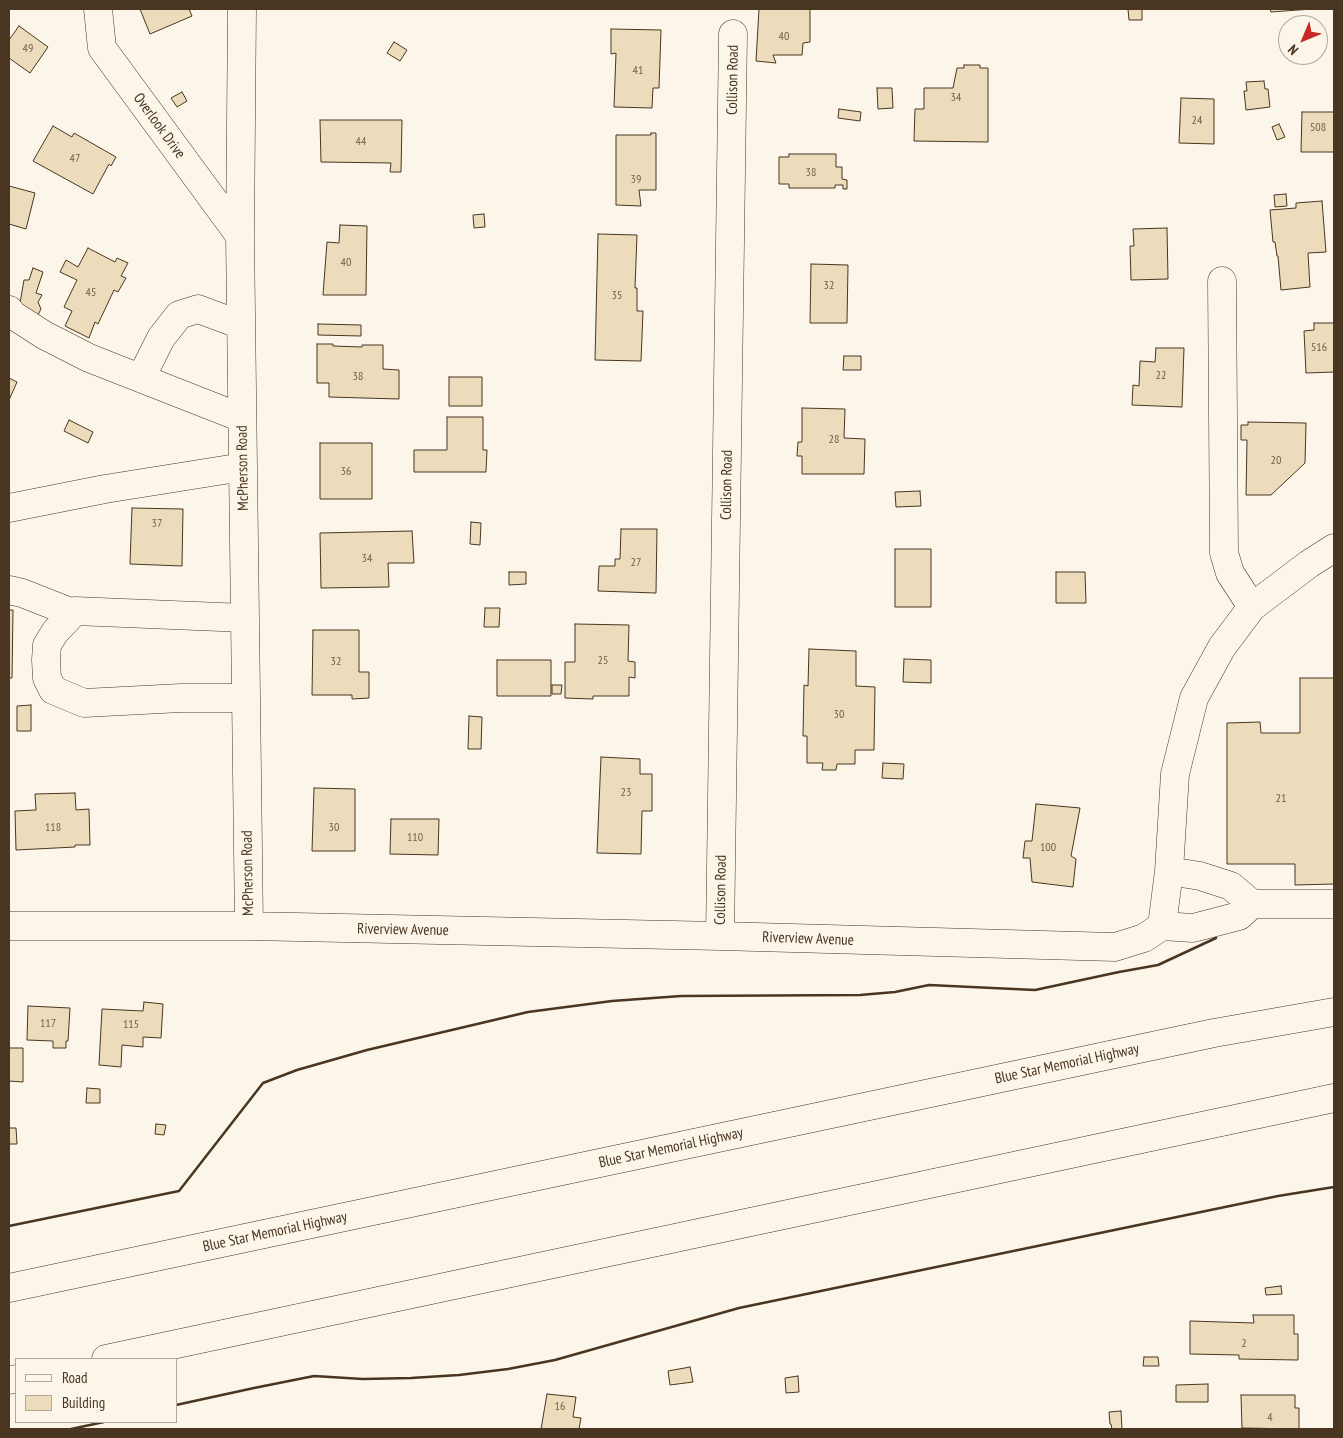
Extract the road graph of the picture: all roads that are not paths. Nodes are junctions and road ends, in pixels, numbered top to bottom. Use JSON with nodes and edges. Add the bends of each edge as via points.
{"nodes":[{"id":1,"x":98,"y":9,"type":"edge"},
{"id":2,"x":242,"y":9,"type":"edge"},
{"id":3,"x":734,"y":34,"type":"dead end"},
{"id":4,"x":240,"y":236,"type":"junction"},
{"id":5,"x":1222,"y":281,"type":"dead end"},
{"id":6,"x":9,"y":310,"type":"edge"},
{"id":7,"x":241,"y":325,"type":"junction"},
{"id":8,"x":142,"y":378,"type":"junction"},
{"id":9,"x":242,"y":418,"type":"junction"},
{"id":10,"x":243,"y":467,"type":"junction"},
{"id":11,"x":9,"y":508,"type":"edge"},
{"id":12,"x":1334,"y":548,"type":"edge"},
{"id":13,"x":9,"y":590,"type":"edge"},
{"id":14,"x":1252,"y":607,"type":"junction"},
{"id":15,"x":73,"y":612,"type":"junction"},
{"id":16,"x":245,"y":618,"type":"junction"},
{"id":17,"x":246,"y":698,"type":"junction"},
{"id":18,"x":1169,"y":870,"type":"junction"},
{"id":19,"x":1252,"y":904,"type":"junction"},
{"id":20,"x":1334,"y":904,"type":"edge"},
{"id":21,"x":9,"y":926,"type":"edge"},
{"id":22,"x":249,"y":926,"type":"junction"},
{"id":23,"x":1162,"y":926,"type":"junction"},
{"id":24,"x":720,"y":936,"type":"junction"},
{"id":25,"x":1334,"y":1002,"type":"edge"},
{"id":26,"x":1334,"y":1012,"type":"edge"},
{"id":27,"x":1214,"y":1032,"type":"junction"},
{"id":28,"x":1334,"y":1099,"type":"edge"},
{"id":29,"x":9,"y":1288,"type":"edge"},
{"id":30,"x":111,"y":1358,"type":"edge"}],
"edges":[{"from":1,"to":4,"type":"main road","name":"Overlook Drive","via":[[102,48]]},
{"from":2,"to":4,"type":"main road","name":"McPherson Road"},
{"from":3,"to":24,"type":"main road","name":"Collison Road"},
{"from":4,"to":7,"type":"main road","name":"McPherson Road"},
{"from":5,"to":14,"type":"main road","via":[[1224,554],[1230,574]]},
{"from":6,"to":8,"type":"main road","via":[[44,335],[89,358]]},
{"from":7,"to":8,"type":"main road","via":[[198,309],[179,315],[161,338]]},
{"from":7,"to":9,"type":"main road","name":"McPherson Road"},
{"from":8,"to":9,"type":"main road"},
{"from":9,"to":10,"type":"main road","name":"McPherson Road"},
{"from":10,"to":11,"type":"main road"},
{"from":10,"to":16,"type":"main road","name":"McPherson Road"},
{"from":12,"to":14,"type":"main road"},
{"from":13,"to":15,"type":"main road"},
{"from":14,"to":18,"type":"main road","via":[[1222,647],[1194,698],[1175,774]]},
{"from":15,"to":16,"type":"main road"},
{"from":15,"to":17,"type":"main road","via":[[54,632],[47,645],[47,678],[54,690],[84,703]]},
{"from":16,"to":17,"type":"main road","name":"McPherson Road"},
{"from":17,"to":22,"type":"main road","name":"McPherson Road"},
{"from":18,"to":19,"type":"main road","via":[[1231,886]]},
{"from":18,"to":23,"type":"main road"},
{"from":19,"to":20,"type":"main road"},
{"from":19,"to":23,"type":"main road","via":[[1239,916],[1193,928]]},
{"from":21,"to":22,"type":"main road","name":"Riverview Avenue"},
{"from":22,"to":24,"type":"main road","name":"Riverview Avenue"},
{"from":23,"to":24,"type":"main road","name":"Riverview Avenue","via":[[1144,938],[1115,947]]},
{"from":25,"to":27,"type":"main road"},
{"from":26,"to":27,"type":"main road","name":"Blue Star Memorial Highway"},
{"from":27,"to":29,"type":"main road","name":"Blue Star Memorial Highway"},
{"from":28,"to":30,"type":"main road"}]}
